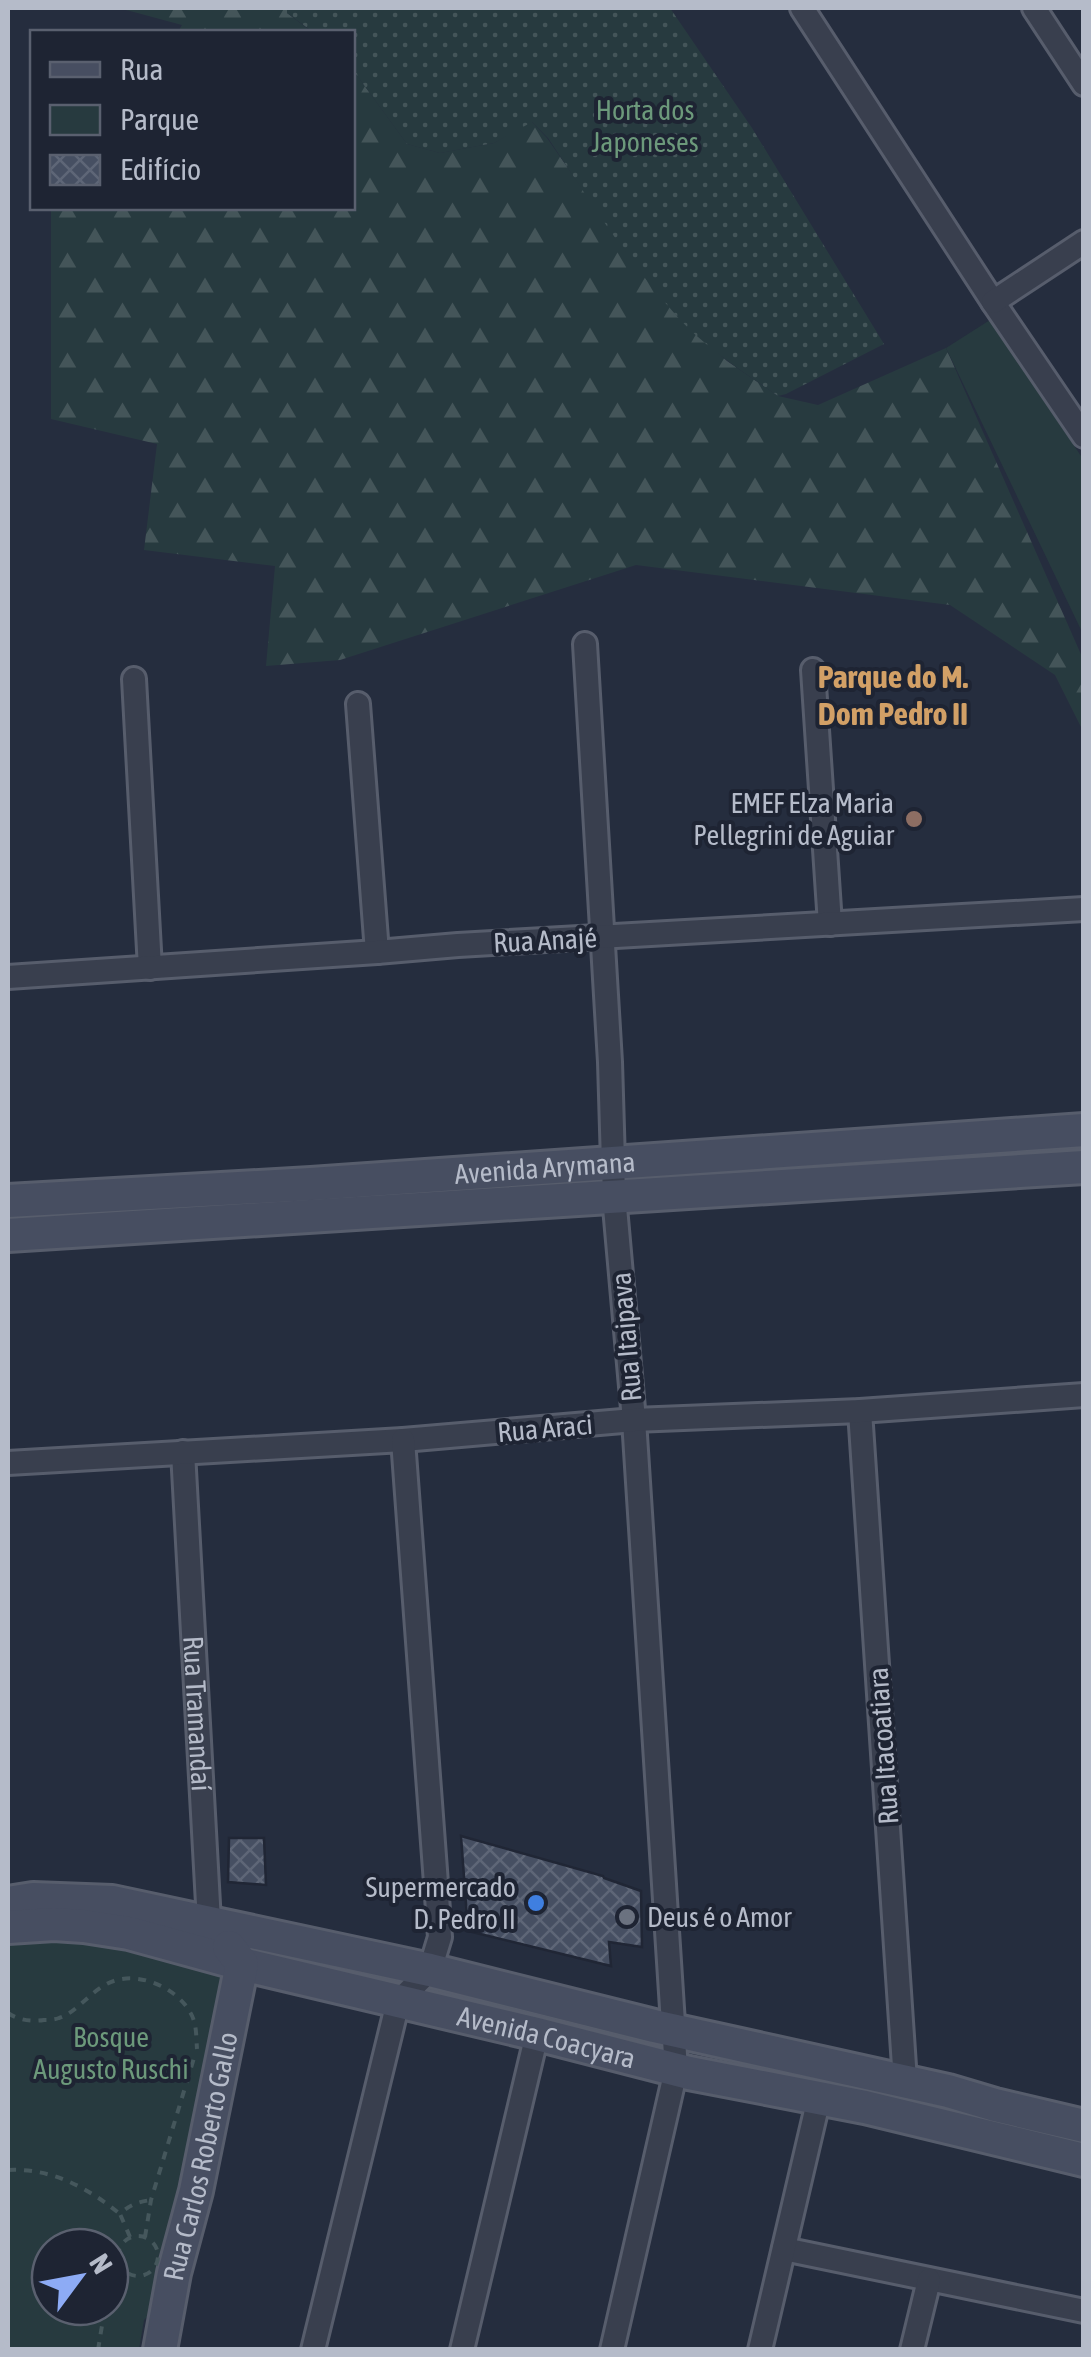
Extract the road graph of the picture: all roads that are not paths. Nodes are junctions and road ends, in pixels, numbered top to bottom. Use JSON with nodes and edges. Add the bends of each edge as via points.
{"nodes":[{"id":1,"x":802,"y":8,"type":"edge"},
{"id":2,"x":1034,"y":8,"type":"edge"},
{"id":3,"x":1084,"y":84,"type":"edge"},
{"id":4,"x":1084,"y":242,"type":"edge"},
{"id":5,"x":993,"y":302,"type":"junction"},
{"id":6,"x":1084,"y":436,"type":"edge"},
{"id":7,"x":585,"y":644,"type":"dead end"},
{"id":8,"x":812,"y":670,"type":"dead end"},
{"id":9,"x":134,"y":679,"type":"dead end"},
{"id":10,"x":358,"y":704,"type":"dead end"},
{"id":11,"x":1084,"y":909,"type":"edge"},
{"id":12,"x":830,"y":924,"type":"junction"},
{"id":13,"x":602,"y":936,"type":"junction"},
{"id":14,"x":377,"y":952,"type":"junction"},
{"id":15,"x":150,"y":968,"type":"junction"},
{"id":16,"x":8,"y":977,"type":"edge"},
{"id":17,"x":1084,"y":1130,"type":"edge"},
{"id":18,"x":615,"y":1161,"type":"junction"},
{"id":19,"x":1084,"y":1167,"type":"edge"},
{"id":20,"x":614,"y":1196,"type":"junction"},
{"id":21,"x":8,"y":1201,"type":"edge"},
{"id":22,"x":8,"y":1234,"type":"edge"},
{"id":23,"x":1084,"y":1395,"type":"edge"},
{"id":24,"x":860,"y":1411,"type":"junction"},
{"id":25,"x":634,"y":1420,"type":"junction"},
{"id":26,"x":403,"y":1440,"type":"junction"},
{"id":27,"x":183,"y":1452,"type":"junction"},
{"id":28,"x":8,"y":1463,"type":"edge"},
{"id":29,"x":8,"y":1903,"type":"edge"},
{"id":30,"x":209,"y":1922,"type":"junction"},
{"id":31,"x":8,"y":1927,"type":"edge"},
{"id":32,"x":242,"y":1964,"type":"junction"},
{"id":33,"x":430,"y":1970,"type":"junction"},
{"id":34,"x":398,"y":2002,"type":"junction"},
{"id":35,"x":673,"y":2029,"type":"junction"},
{"id":36,"x":537,"y":2034,"type":"junction"},
{"id":37,"x":676,"y":2070,"type":"junction"},
{"id":38,"x":905,"y":2081,"type":"junction"},
{"id":39,"x":819,"y":2098,"type":"junction"},
{"id":40,"x":1084,"y":2126,"type":"edge"},
{"id":41,"x":1084,"y":2160,"type":"edge"},
{"id":42,"x":784,"y":2249,"type":"junction"},
{"id":43,"x":929,"y":2280,"type":"junction"},
{"id":44,"x":1084,"y":2310,"type":"edge"},
{"id":45,"x":160,"y":2350,"type":"edge"},
{"id":46,"x":313,"y":2350,"type":"edge"},
{"id":47,"x":462,"y":2350,"type":"edge"},
{"id":48,"x":612,"y":2350,"type":"edge"},
{"id":49,"x":760,"y":2350,"type":"edge"},
{"id":50,"x":912,"y":2350,"type":"edge"}],
"edges":[{"from":1,"to":5,"type":"street"},
{"from":2,"to":3,"type":"street"},
{"from":4,"to":5,"type":"street"},
{"from":5,"to":6,"type":"street"},
{"from":7,"to":13,"type":"street","name":"Rua Itaipava"},
{"from":8,"to":12,"type":"street"},
{"from":9,"to":15,"type":"street"},
{"from":10,"to":14,"type":"street"},
{"from":11,"to":12,"type":"street","name":"Rua Anajé"},
{"from":12,"to":13,"type":"street","name":"Rua Anajé"},
{"from":13,"to":14,"type":"street","name":"Rua Anajé"},
{"from":13,"to":18,"type":"street","name":"Rua Itaipava"},
{"from":14,"to":15,"type":"street","name":"Rua Anajé"},
{"from":15,"to":16,"type":"street","name":"Rua Anajé"},
{"from":17,"to":18,"type":"street","name":"Avenida Arymana"},
{"from":18,"to":20,"type":"street","name":"Rua Itaipava"},
{"from":18,"to":21,"type":"street","name":"Avenida Arymana"},
{"from":19,"to":20,"type":"street","name":"Avenida Arymana"},
{"from":20,"to":22,"type":"street","name":"Avenida Arymana"},
{"from":20,"to":25,"type":"street","name":"Rua Itaipava"},
{"from":23,"to":24,"type":"street","name":"Rua Araci"},
{"from":24,"to":25,"type":"street","name":"Rua Araci"},
{"from":24,"to":38,"type":"street","name":"Rua Itacoatiara"},
{"from":25,"to":26,"type":"street","name":"Rua Araci"},
{"from":25,"to":35,"type":"street","name":"Rua Itaipava"},
{"from":26,"to":27,"type":"street","name":"Rua Araci"},
{"from":26,"to":33,"type":"street","via":[[440,1937]]},
{"from":27,"to":28,"type":"street","name":"Rua Araci"},
{"from":27,"to":30,"type":"street","name":"Rua Tramandaí"},
{"from":29,"to":30,"type":"street","name":"Avenida Coacyara","via":[[112,1902]]},
{"from":30,"to":32,"type":"street"},
{"from":30,"to":33,"type":"street","name":"Avenida Coacyara"},
{"from":31,"to":32,"type":"street","name":"Avenida Coacyara","via":[[84,1926]]},
{"from":32,"to":34,"type":"street","name":"Avenida Coacyara"},
{"from":32,"to":45,"type":"street","name":"Rua Carlos Roberto Gallo"},
{"from":33,"to":34,"type":"street"},
{"from":33,"to":35,"type":"street","name":"Avenida Coacyara"},
{"from":34,"to":36,"type":"street","name":"Avenida Coacyara"},
{"from":34,"to":46,"type":"street"},
{"from":35,"to":37,"type":"street","name":"Rua Itaipava"},
{"from":35,"to":38,"type":"street","name":"Avenida Coacyara"},
{"from":36,"to":37,"type":"street","name":"Avenida Coacyara"},
{"from":36,"to":47,"type":"street"},
{"from":37,"to":39,"type":"street","name":"Avenida Coacyara"},
{"from":37,"to":48,"type":"street","name":"Rua Itaipava"},
{"from":38,"to":40,"type":"street","name":"Avenida Coacyara"},
{"from":39,"to":41,"type":"street","name":"Avenida Coacyara"},
{"from":39,"to":42,"type":"street"},
{"from":42,"to":43,"type":"street"},
{"from":42,"to":49,"type":"street"},
{"from":43,"to":44,"type":"street"},
{"from":43,"to":50,"type":"street"}]}
